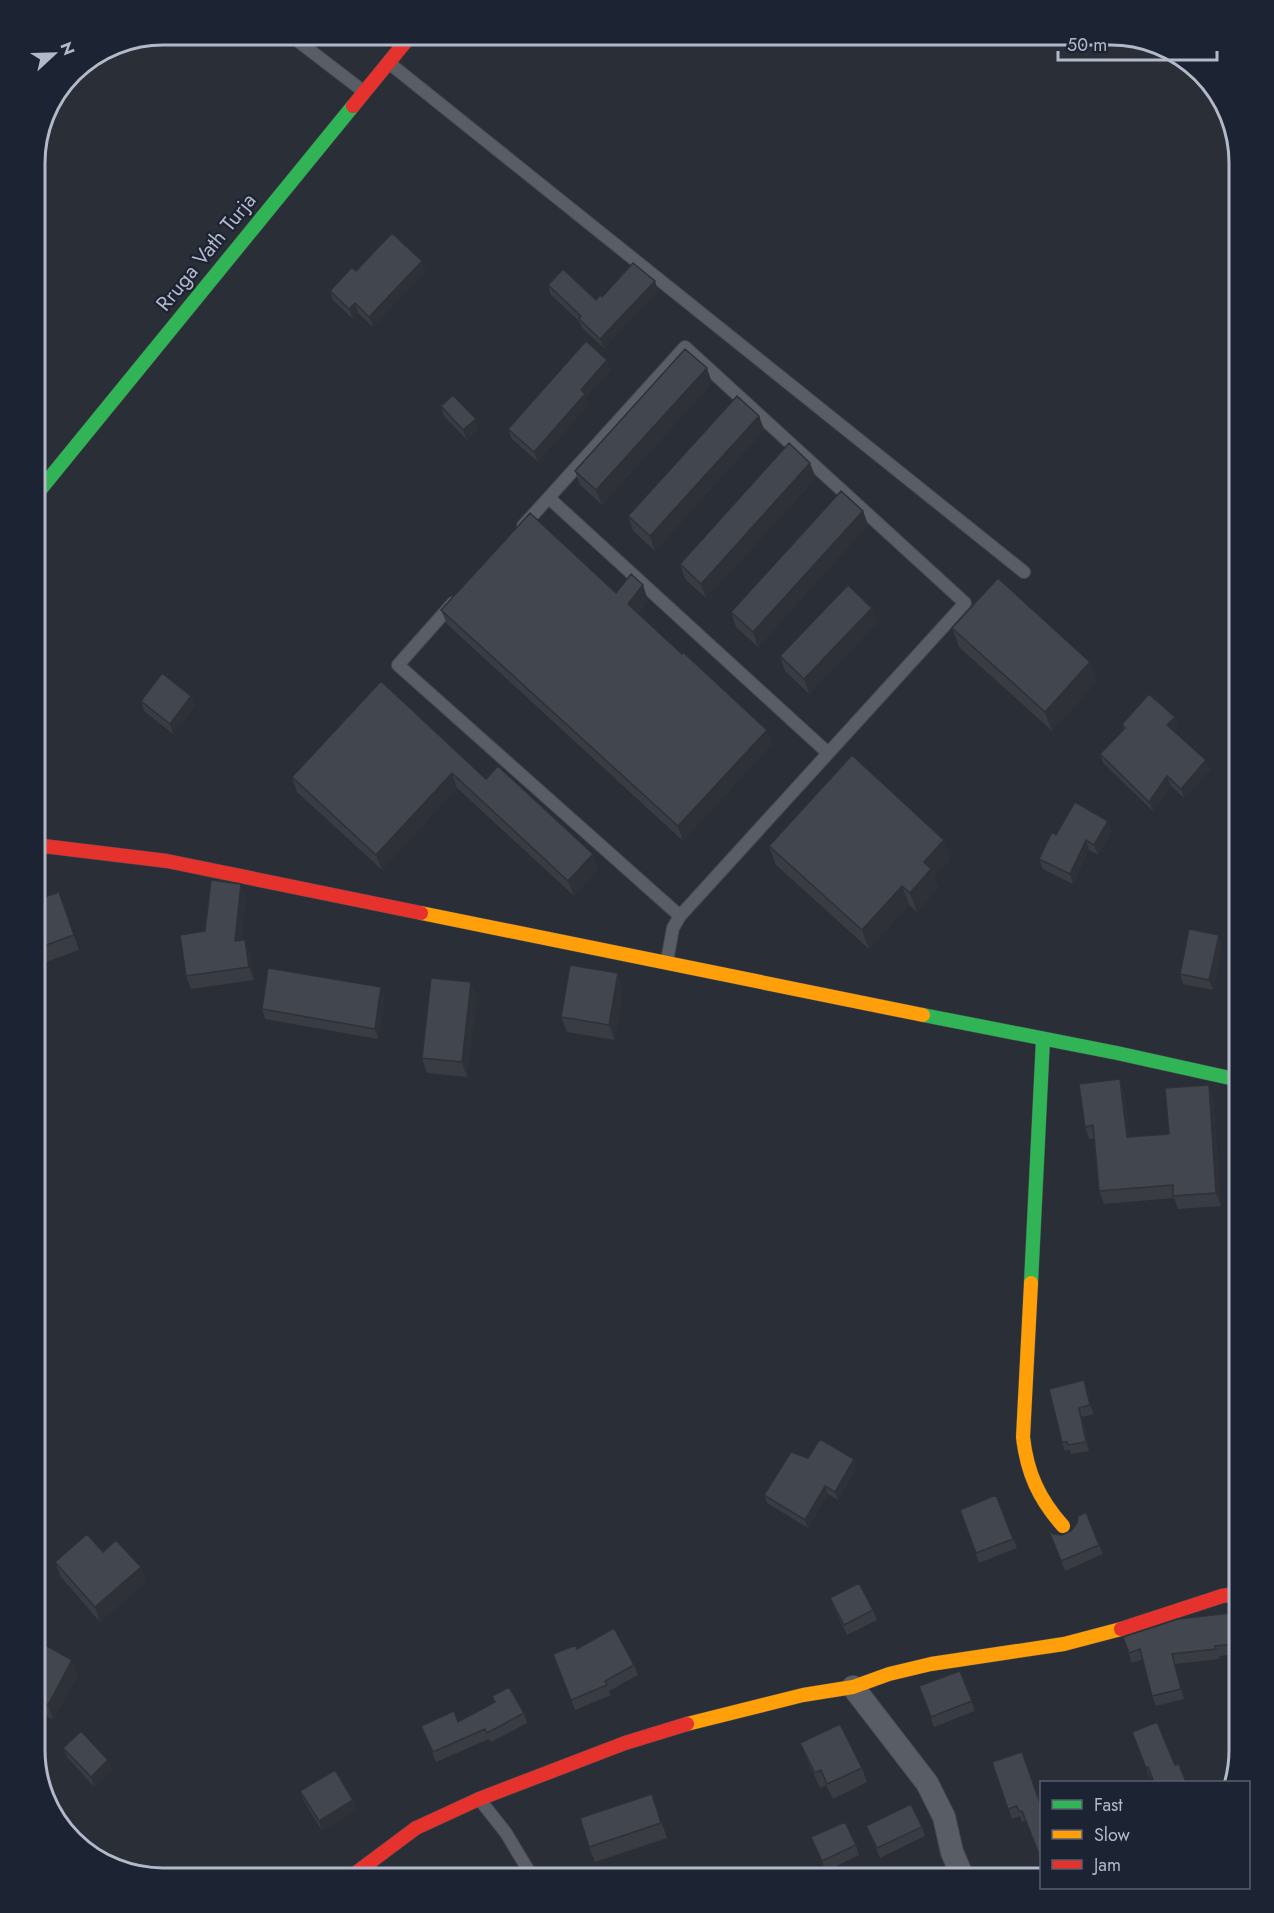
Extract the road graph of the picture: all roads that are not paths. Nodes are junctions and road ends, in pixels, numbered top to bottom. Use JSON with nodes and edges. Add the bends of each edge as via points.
{"nodes":[{"id":1,"x":303,"y":45,"type":"edge"},
{"id":2,"x":402,"y":45,"type":"edge"},
{"id":3,"x":388,"y":62,"type":"junction"},
{"id":4,"x":364,"y":92,"type":"junction"},
{"id":5,"x":45,"y":484,"type":"edge"},
{"id":6,"x":549,"y":498,"type":"junction"},
{"id":7,"x":517,"y":533,"type":"edge"},
{"id":8,"x":1024,"y":572,"type":"dead end"},
{"id":9,"x":461,"y":595,"type":"edge"},
{"id":10,"x":828,"y":753,"type":"junction"},
{"id":11,"x":45,"y":846,"type":"edge"},
{"id":12,"x":680,"y":916,"type":"junction"},
{"id":13,"x":666,"y":962,"type":"junction"},
{"id":14,"x":1043,"y":1039,"type":"junction"},
{"id":15,"x":1229,"y":1078,"type":"edge"},
{"id":16,"x":1063,"y":1526,"type":"dead end"},
{"id":17,"x":1229,"y":1595,"type":"edge"},
{"id":18,"x":853,"y":1686,"type":"junction"},
{"id":19,"x":479,"y":1799,"type":"junction"},
{"id":20,"x":362,"y":1868,"type":"edge"},
{"id":21,"x":527,"y":1868,"type":"edge"},
{"id":22,"x":959,"y":1868,"type":"edge"}],
"edges":[{"from":1,"to":4,"type":"lane"},
{"from":2,"to":3,"type":"street","name":"Rruga Vath Turja"},
{"from":3,"to":4,"type":"street","name":"Rruga Vath Turja"},
{"from":3,"to":8,"type":"lane"},
{"from":4,"to":5,"type":"street","name":"Rruga Vath Turja"},
{"from":6,"to":7,"type":"lane"},
{"from":6,"to":10,"type":"lane"},
{"from":6,"to":10,"type":"lane","via":[[685,346],[965,603]]},
{"from":9,"to":12,"type":"lane","via":[[398,665]]},
{"from":10,"to":12,"type":"lane"},
{"from":11,"to":13,"type":"street","via":[[167,861]]},
{"from":12,"to":13,"type":"lane","via":[[673,928]]},
{"from":13,"to":14,"type":"street"},
{"from":14,"to":15,"type":"street"},
{"from":14,"to":16,"type":"street","via":[[1023,1437],[1029,1476]]},
{"from":17,"to":18,"type":"street","via":[[1106,1634],[931,1664]]},
{"from":18,"to":19,"type":"street","via":[[676,1726]]},
{"from":18,"to":22,"type":"street","via":[[927,1783],[944,1817]]},
{"from":19,"to":20,"type":"street","via":[[416,1828]]},
{"from":19,"to":21,"type":"lane"}]}
